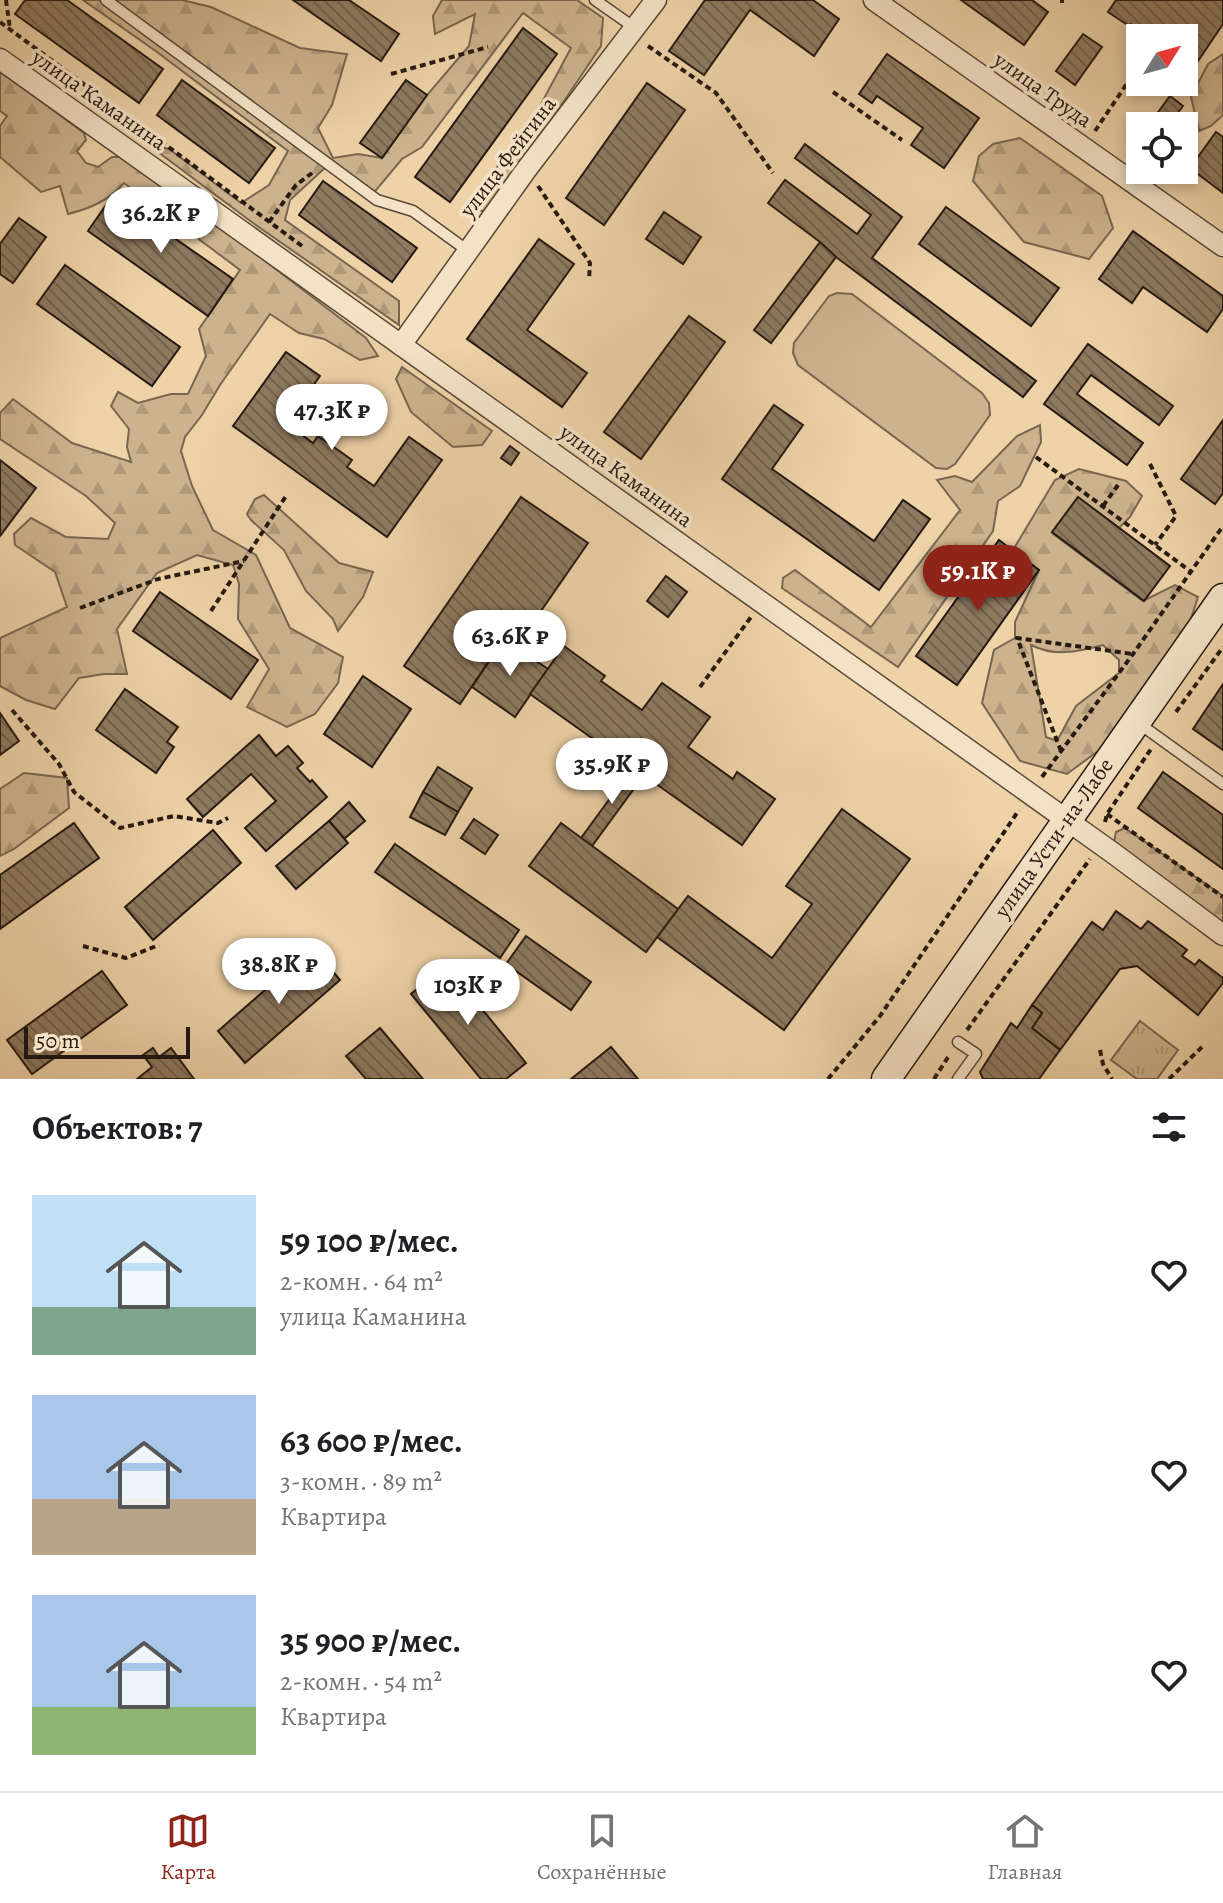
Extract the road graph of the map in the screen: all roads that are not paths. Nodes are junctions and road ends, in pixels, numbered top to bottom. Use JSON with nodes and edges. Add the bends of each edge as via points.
{"nodes":[{"id":1,"x":106,"y":0,"type":"edge"},
{"id":2,"x":595,"y":0,"type":"edge"},
{"id":3,"x":656,"y":0,"type":"edge"},
{"id":4,"x":874,"y":0,"type":"edge"},
{"id":5,"x":633,"y":31,"type":"junction"},
{"id":6,"x":0,"y":59,"type":"edge"},
{"id":7,"x":1223,"y":246,"type":"edge"},
{"id":8,"x":468,"y":251,"type":"junction"},
{"id":9,"x":396,"y":351,"type":"junction"},
{"id":10,"x":1223,"y":598,"type":"edge"},
{"id":11,"x":1147,"y":729,"type":"junction"},
{"id":12,"x":1223,"y":784,"type":"edge"},
{"id":13,"x":1066,"y":820,"type":"junction"},
{"id":14,"x":1220,"y":928,"type":"edge"},
{"id":15,"x":958,"y":1042,"type":"road end"},
{"id":16,"x":892,"y":1077,"type":"edge"},
{"id":17,"x":958,"y":1079,"type":"edge"}],
"edges":[{"from":1,"to":8,"type":"lane","via":[[377,200],[413,211]]},
{"from":2,"to":5,"type":"lane"},
{"from":3,"to":5,"type":"street","name":"улица Фейгина"},
{"from":4,"to":7,"type":"street","name":"улица Труда"},
{"from":5,"to":8,"type":"street","name":"улица Фейгина"},
{"from":6,"to":9,"type":"street","name":"улица Каманина"},
{"from":8,"to":9,"type":"street","name":"улица Фейгина"},
{"from":9,"to":13,"type":"street","name":"улица Каманина"},
{"from":10,"to":11,"type":"street","name":"улица Усти-на-Лабе"},
{"from":11,"to":12,"type":"lane"},
{"from":11,"to":13,"type":"street","name":"улица Усти-на-Лабе"},
{"from":13,"to":14,"type":"street","name":"улица Каманина"},
{"from":13,"to":16,"type":"street","name":"улица Усти-на-Лабе"},
{"from":15,"to":17,"type":"lane","via":[[976,1054]]}]}
